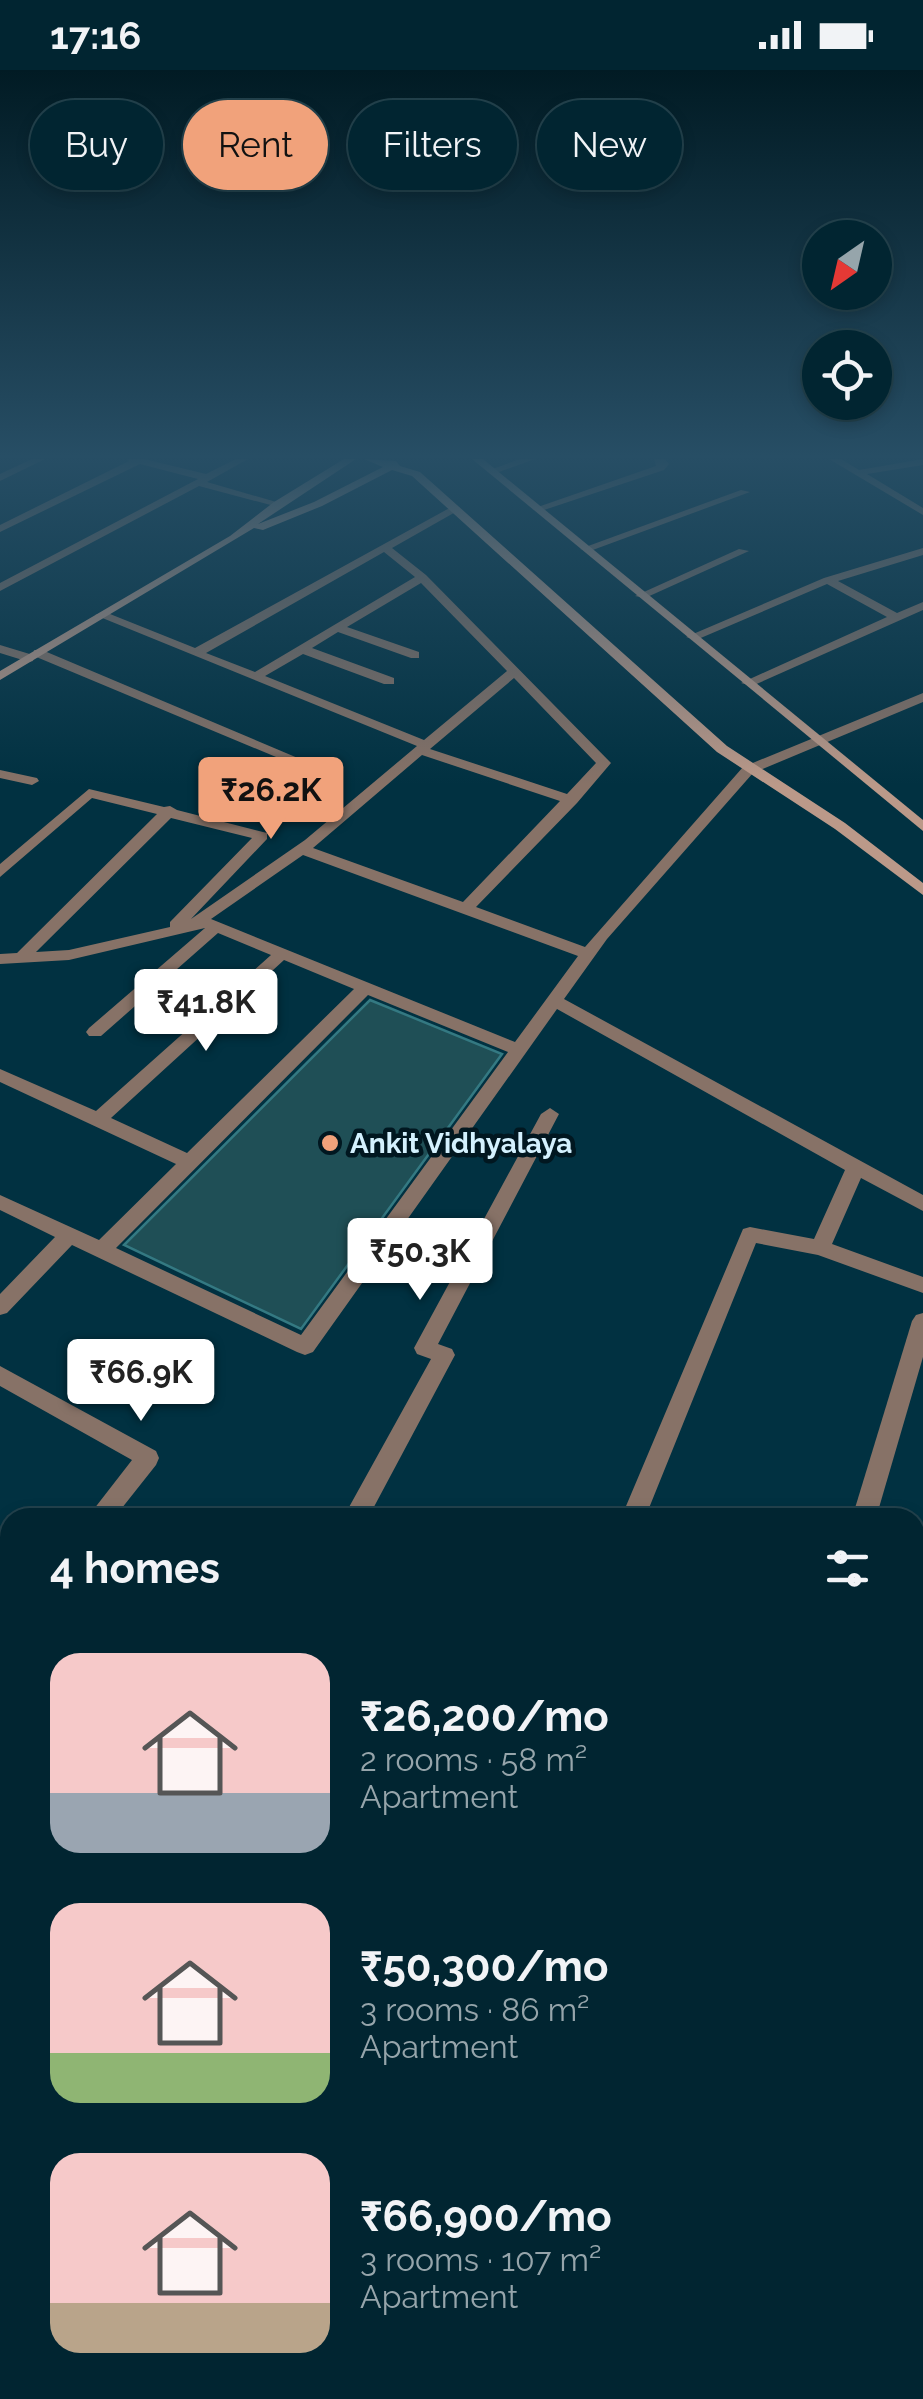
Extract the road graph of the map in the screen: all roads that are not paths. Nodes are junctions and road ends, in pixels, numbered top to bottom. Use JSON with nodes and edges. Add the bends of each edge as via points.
{"nodes":[{"id":1,"x":39,"y":568,"type":"edge"},
{"id":2,"x":183,"y":568,"type":"edge"},
{"id":3,"x":350,"y":568,"type":"edge"},
{"id":4,"x":410,"y":568,"type":"edge"},
{"id":5,"x":522,"y":568,"type":"edge"},
{"id":6,"x":608,"y":568,"type":"edge"},
{"id":7,"x":706,"y":568,"type":"edge"},
{"id":8,"x":870,"y":568,"type":"edge"},
{"id":9,"x":0,"y":572,"type":"edge"},
{"id":10,"x":422,"y":577,"type":"junction"},
{"id":11,"x":20,"y":578,"type":"junction"},
{"id":12,"x":828,"y":580,"type":"junction"},
{"id":13,"x":0,"y":588,"type":"edge"},
{"id":14,"x":642,"y":596,"type":"junction"},
{"id":15,"x":923,"y":606,"type":"edge"},
{"id":16,"x":101,"y":615,"type":"junction"},
{"id":17,"x":896,"y":617,"type":"junction"},
{"id":18,"x":338,"y":628,"type":"junction"},
{"id":19,"x":692,"y":637,"type":"junction"},
{"id":20,"x":302,"y":648,"type":"junction"},
{"id":21,"x":0,"y":649,"type":"edge"},
{"id":22,"x":196,"y":653,"type":"junction"},
{"id":23,"x":415,"y":655,"type":"dead end"},
{"id":24,"x":33,"y":656,"type":"junction"},
{"id":25,"x":514,"y":671,"type":"junction"},
{"id":26,"x":0,"y":676,"type":"edge"},
{"id":27,"x":255,"y":677,"type":"junction"},
{"id":28,"x":389,"y":680,"type":"dead end"},
{"id":29,"x":747,"y":683,"type":"junction"},
{"id":30,"x":923,"y":697,"type":"edge"},
{"id":31,"x":817,"y":741,"type":"junction"},
{"id":32,"x":423,"y":748,"type":"junction"},
{"id":33,"x":306,"y":764,"type":"dead end"},
{"id":34,"x":748,"y":770,"type":"junction"},
{"id":35,"x":0,"y":774,"type":"edge"},
{"id":36,"x":32,"y":780,"type":"dead end"},
{"id":37,"x":572,"y":800,"type":"junction"},
{"id":38,"x":170,"y":810,"type":"junction"},
{"id":39,"x":923,"y":827,"type":"edge"},
{"id":40,"x":302,"y":849,"type":"junction"},
{"id":41,"x":0,"y":872,"type":"edge"},
{"id":42,"x":923,"y":890,"type":"edge"},
{"id":43,"x":465,"y":909,"type":"junction"},
{"id":44,"x":208,"y":923,"type":"junction"},
{"id":45,"x":168,"y":933,"type":"junction"},
{"id":46,"x":282,"y":953,"type":"junction"},
{"id":47,"x":589,"y":954,"type":"junction"},
{"id":48,"x":21,"y":958,"type":"junction"},
{"id":49,"x":0,"y":959,"type":"edge"},
{"id":50,"x":366,"y":987,"type":"junction"},
{"id":51,"x":554,"y":1001,"type":"junction"},
{"id":52,"x":95,"y":1032,"type":"dead end"},
{"id":53,"x":519,"y":1050,"type":"junction"},
{"id":54,"x":0,"y":1074,"type":"edge"},
{"id":55,"x":550,"y":1114,"type":"dead end"},
{"id":56,"x":98,"y":1120,"type":"junction"},
{"id":57,"x":190,"y":1162,"type":"junction"},
{"id":58,"x":856,"y":1167,"type":"junction"},
{"id":59,"x":0,"y":1202,"type":"edge"},
{"id":60,"x":923,"y":1204,"type":"edge"},
{"id":61,"x":68,"y":1234,"type":"junction"},
{"id":62,"x":820,"y":1248,"type":"junction"},
{"id":63,"x":102,"y":1250,"type":"junction"},
{"id":64,"x":923,"y":1285,"type":"edge"},
{"id":65,"x":0,"y":1307,"type":"edge"},
{"id":66,"x":923,"y":1321,"type":"edge"},
{"id":67,"x":0,"y":1375,"type":"edge"},
{"id":68,"x":107,"y":1508,"type":"edge"},
{"id":69,"x":361,"y":1508,"type":"edge"},
{"id":70,"x":637,"y":1508,"type":"edge"},
{"id":71,"x":867,"y":1508,"type":"edge"}],
"edges":[{"from":1,"to":11,"type":"street"},
{"from":2,"to":16,"type":"street"},
{"from":3,"to":22,"type":"street"},
{"from":4,"to":10,"type":"street"},
{"from":5,"to":34,"type":"street"},
{"from":6,"to":14,"type":"street"},
{"from":7,"to":14,"type":"street"},
{"from":8,"to":12,"type":"street"},
{"from":9,"to":11,"type":"street"},
{"from":10,"to":18,"type":"street"},
{"from":10,"to":25,"type":"street"},
{"from":11,"to":13,"type":"street"},
{"from":12,"to":17,"type":"street"},
{"from":12,"to":19,"type":"street"},
{"from":14,"to":19,"type":"street"},
{"from":15,"to":17,"type":"street"},
{"from":16,"to":22,"type":"street"},
{"from":16,"to":24,"type":"street"},
{"from":17,"to":29,"type":"street"},
{"from":18,"to":20,"type":"street"},
{"from":18,"to":23,"type":"street"},
{"from":19,"to":29,"type":"street"},
{"from":20,"to":27,"type":"street"},
{"from":20,"to":28,"type":"street"},
{"from":21,"to":24,"type":"street"},
{"from":22,"to":27,"type":"street"},
{"from":24,"to":26,"type":"street"},
{"from":24,"to":33,"type":"street"},
{"from":25,"to":32,"type":"street"},
{"from":25,"to":37,"type":"street","via":[[604,763]]},
{"from":27,"to":32,"type":"street"},
{"from":29,"to":31,"type":"street"},
{"from":30,"to":31,"type":"street"},
{"from":31,"to":34,"type":"street"},
{"from":31,"to":39,"type":"street"},
{"from":32,"to":37,"type":"street"},
{"from":32,"to":40,"type":"street"},
{"from":34,"to":42,"type":"street","via":[[840,826]]},
{"from":34,"to":47,"type":"street"},
{"from":35,"to":36,"type":"street"},
{"from":37,"to":43,"type":"street"},
{"from":38,"to":41,"type":"street","via":[[89,793]]},
{"from":38,"to":45,"type":"street","via":[[262,836]]},
{"from":38,"to":48,"type":"street"},
{"from":40,"to":43,"type":"street"},
{"from":40,"to":44,"type":"street"},
{"from":43,"to":47,"type":"street"},
{"from":44,"to":45,"type":"street"},
{"from":44,"to":46,"type":"street"},
{"from":44,"to":52,"type":"street"},
{"from":45,"to":48,"type":"street","via":[[70,956]]},
{"from":46,"to":50,"type":"street"},
{"from":46,"to":56,"type":"street"},
{"from":47,"to":51,"type":"street"},
{"from":48,"to":49,"type":"street"},
{"from":50,"to":53,"type":"street"},
{"from":50,"to":57,"type":"street"},
{"from":51,"to":53,"type":"street"},
{"from":51,"to":58,"type":"street"},
{"from":53,"to":63,"type":"street","via":[[305,1346]]},
{"from":54,"to":56,"type":"street"},
{"from":55,"to":69,"type":"street","via":[[426,1348],[444,1355]]},
{"from":56,"to":57,"type":"street"},
{"from":57,"to":63,"type":"street"},
{"from":58,"to":60,"type":"street"},
{"from":58,"to":62,"type":"street"},
{"from":59,"to":61,"type":"street"},
{"from":61,"to":63,"type":"street"},
{"from":61,"to":65,"type":"street"},
{"from":62,"to":64,"type":"street"},
{"from":62,"to":70,"type":"street","via":[[750,1234]]},
{"from":66,"to":71,"type":"street"},
{"from":67,"to":68,"type":"street","via":[[148,1458]]}]}
